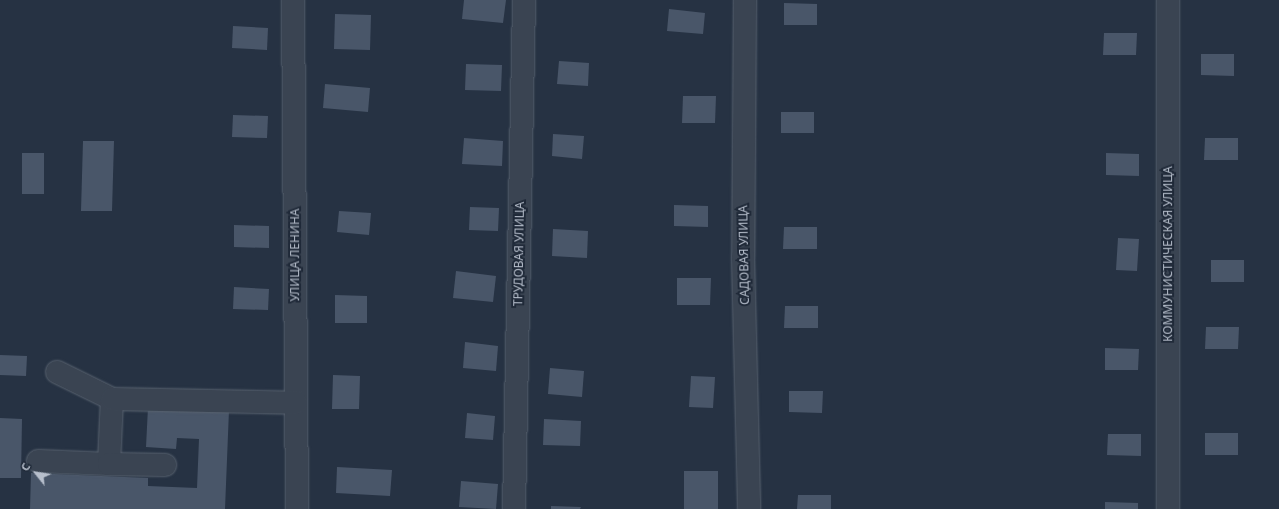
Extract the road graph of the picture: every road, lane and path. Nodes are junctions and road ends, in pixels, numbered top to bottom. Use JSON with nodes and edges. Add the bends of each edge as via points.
{"nodes":[{"id":1,"x":293,"y":0,"type":"edge"},
{"id":2,"x":524,"y":0,"type":"edge"},
{"id":3,"x":745,"y":0,"type":"edge"},
{"id":4,"x":1168,"y":0,"type":"edge"},
{"id":5,"x":57,"y":372,"type":"dead end"},
{"id":6,"x":112,"y":399,"type":"junction"},
{"id":7,"x":296,"y":403,"type":"junction"},
{"id":8,"x":38,"y":461,"type":"dead end"},
{"id":9,"x":109,"y":464,"type":"junction"},
{"id":10,"x":165,"y":465,"type":"dead end"},
{"id":11,"x":297,"y":509,"type":"edge"},
{"id":12,"x":514,"y":509,"type":"edge"},
{"id":13,"x":749,"y":509,"type":"edge"},
{"id":14,"x":1168,"y":509,"type":"edge"}],
"edges":[{"from":1,"to":7,"type":"street","name":"УЛИЦА ЛЕНИНА"},
{"from":2,"to":12,"type":"street","name":"ТРУДОВАЯ УЛИЦА"},
{"from":3,"to":13,"type":"street","name":"САДОВАЯ УЛИЦА","via":[[743,257]]},
{"from":4,"to":14,"type":"street","name":"КОММУНИСТИЧЕСКАЯ УЛИЦА"},
{"from":5,"to":6,"type":"street"},
{"from":6,"to":7,"type":"street"},
{"from":6,"to":9,"type":"street"},
{"from":7,"to":11,"type":"street","name":"УЛИЦА ЛЕНИНА"},
{"from":8,"to":9,"type":"street"},
{"from":9,"to":10,"type":"street"}]}
